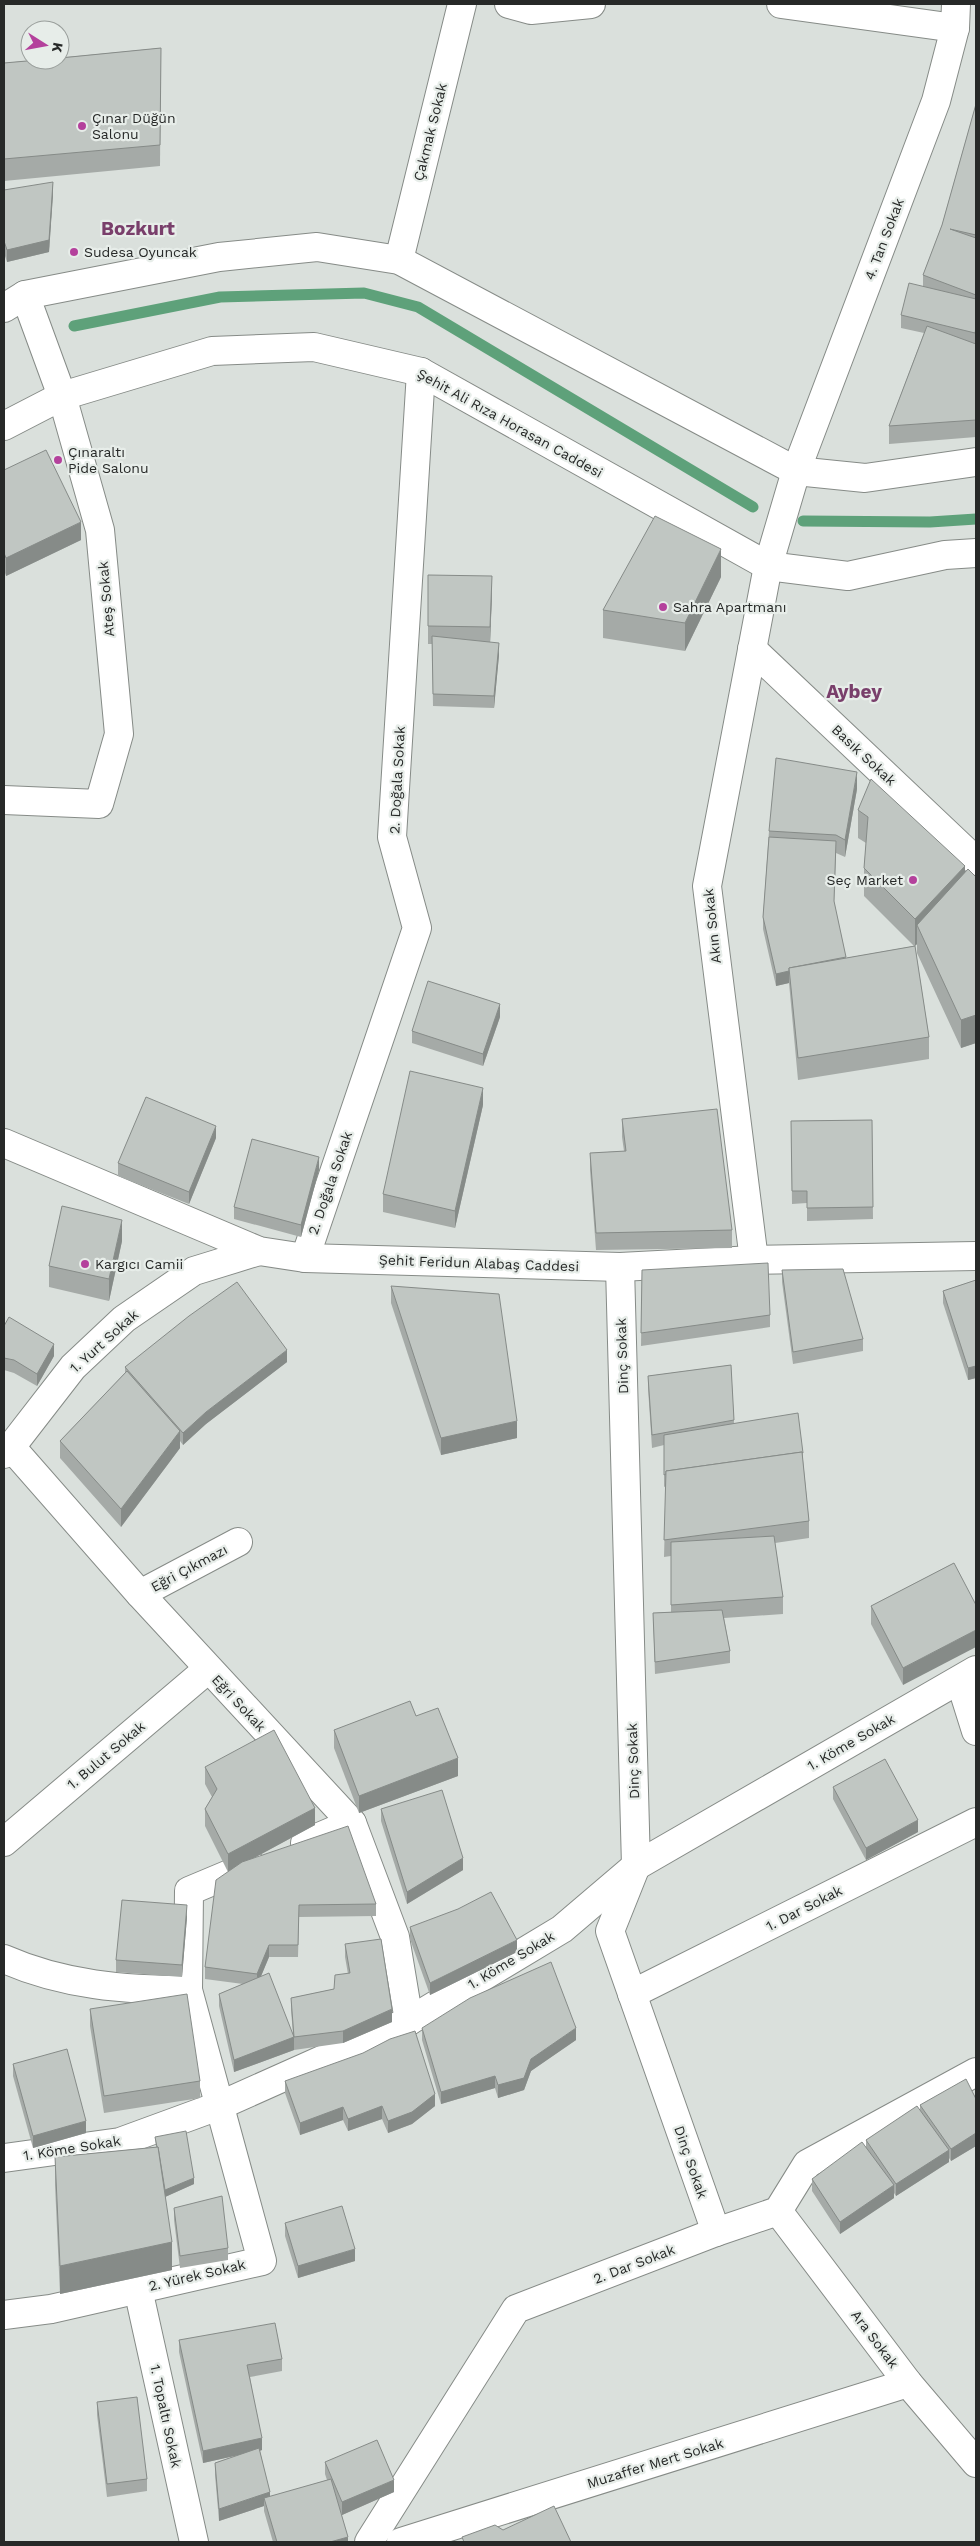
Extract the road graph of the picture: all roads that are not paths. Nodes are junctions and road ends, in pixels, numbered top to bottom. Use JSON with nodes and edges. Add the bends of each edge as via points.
{"nodes":[{"id":1,"x":462,"y":4,"type":"edge"},
{"id":2,"x":509,"y":4,"type":"edge"},
{"id":3,"x":591,"y":4,"type":"edge"},
{"id":4,"x":781,"y":4,"type":"edge"},
{"id":5,"x":956,"y":16,"type":"edge"},
{"id":6,"x":399,"y":260,"type":"junction"},
{"id":7,"x":14,"y":301,"type":"edge"},
{"id":8,"x":421,"y":372,"type":"junction"},
{"id":9,"x":62,"y":396,"type":"junction"},
{"id":10,"x":4,"y":426,"type":"edge"},
{"id":11,"x":976,"y":462,"type":"edge"},
{"id":12,"x":796,"y":470,"type":"junction"},
{"id":13,"x":976,"y":553,"type":"edge"},
{"id":14,"x":768,"y":566,"type":"junction"},
{"id":15,"x":752,"y":649,"type":"junction"},
{"id":16,"x":4,"y":800,"type":"edge"},
{"id":17,"x":976,"y":861,"type":"edge"},
{"id":18,"x":4,"y":1143,"type":"edge"},
{"id":19,"x":259,"y":1251,"type":"junction"},
{"id":20,"x":976,"y":1256,"type":"edge"},
{"id":21,"x":305,"y":1258,"type":"junction"},
{"id":22,"x":754,"y":1260,"type":"junction"},
{"id":23,"x":620,"y":1267,"type":"junction"},
{"id":24,"x":8,"y":1451,"type":"edge"},
{"id":25,"x":238,"y":1542,"type":"dead end"},
{"id":26,"x":140,"y":1594,"type":"junction"},
{"id":27,"x":208,"y":1669,"type":"junction"},
{"id":28,"x":968,"y":1675,"type":"edge"},
{"id":29,"x":976,"y":1731,"type":"edge"},
{"id":30,"x":976,"y":1822,"type":"edge"},
{"id":31,"x":352,"y":1823,"type":"junction"},
{"id":32,"x":4,"y":1842,"type":"edge"},
{"id":33,"x":636,"y":1866,"type":"junction"},
{"id":34,"x":4,"y":1959,"type":"edge"},
{"id":35,"x":188,"y":1990,"type":"junction"},
{"id":36,"x":632,"y":1994,"type":"junction"},
{"id":37,"x":409,"y":2021,"type":"junction"},
{"id":38,"x":976,"y":2072,"type":"edge"},
{"id":39,"x":221,"y":2105,"type":"junction"},
{"id":40,"x":4,"y":2158,"type":"edge"},
{"id":41,"x":778,"y":2212,"type":"junction"},
{"id":42,"x":716,"y":2232,"type":"junction"},
{"id":43,"x":138,"y":2289,"type":"junction"},
{"id":44,"x":4,"y":2315,"type":"edge"},
{"id":45,"x":908,"y":2383,"type":"junction"},
{"id":46,"x":976,"y":2463,"type":"edge"},
{"id":47,"x":194,"y":2542,"type":"edge"},
{"id":48,"x":369,"y":2542,"type":"edge"},
{"id":49,"x":401,"y":2542,"type":"edge"}],
"edges":[{"from":1,"to":6,"type":"street","name":"Çakmak Sokak"},
{"from":2,"to":3,"type":"street","via":[[531,10]]},
{"from":4,"to":5,"type":"street"},
{"from":5,"to":12,"type":"street","name":"4. Tan Sokak","via":[[936,101]]},
{"from":6,"to":7,"type":"street","via":[[317,246],[219,257]]},
{"from":6,"to":12,"type":"street"},
{"from":7,"to":9,"type":"street","name":"Ateş Sokak"},
{"from":8,"to":9,"type":"street","name":"Şehit Ali Rıza Horasan Caddesi","via":[[314,347],[212,351]]},
{"from":8,"to":14,"type":"street","name":"Şehit Ali Rıza Horasan Caddesi"},
{"from":8,"to":21,"type":"street","name":"2. Doğala Sokak","via":[[392,837],[417,928]]},
{"from":9,"to":10,"type":"street","name":"Şehit Ali Rıza Horasan Caddesi"},
{"from":9,"to":16,"type":"street","name":"Ateş Sokak","via":[[100,530],[119,734],[99,804]]},
{"from":11,"to":12,"type":"street","via":[[865,478]]},
{"from":12,"to":14,"type":"street","name":"4. Tan Sokak"},
{"from":13,"to":14,"type":"street","name":"Şehit Ali Rıza Horasan Caddesi","via":[[945,555],[848,576]]},
{"from":14,"to":15,"type":"street","name":"Akın Sokak"},
{"from":15,"to":17,"type":"street","name":"Basık Sokak"},
{"from":15,"to":22,"type":"street","name":"Akın Sokak","via":[[707,886]]},
{"from":18,"to":19,"type":"street","name":"Şehit Feridun Alabaş Caddesi"},
{"from":19,"to":21,"type":"street","name":"Şehit Feridun Alabaş Caddesi"},
{"from":19,"to":24,"type":"street","name":"1. Yurt Sokak","via":[[194,1271],[124,1319],[73,1368]]},
{"from":20,"to":22,"type":"street","name":"Şehit Feridun Alabaş Caddesi"},
{"from":21,"to":23,"type":"street","name":"Şehit Feridun Alabaş Caddesi"},
{"from":22,"to":23,"type":"street","name":"Şehit Feridun Alabaş Caddesi"},
{"from":23,"to":33,"type":"street","name":"Dinç Sokak"},
{"from":24,"to":26,"type":"street","name":"Eğri Sokak"},
{"from":25,"to":26,"type":"street","name":"Eğri Çıkmazı"},
{"from":26,"to":27,"type":"street","name":"Eğri Sokak"},
{"from":27,"to":31,"type":"street","name":"Eğri Sokak"},
{"from":27,"to":32,"type":"street","name":"1. Bulut Sokak"},
{"from":28,"to":29,"type":"street"},
{"from":28,"to":33,"type":"street","name":"1. Köme Sokak"},
{"from":30,"to":36,"type":"street","name":"1. Dar Sokak"},
{"from":31,"to":35,"type":"street","via":[[189,1891]]},
{"from":31,"to":37,"type":"street","name":"Eğri Sokak","via":[[395,1937]]},
{"from":33,"to":36,"type":"street","name":"Dinç Sokak","via":[[610,1931]]},
{"from":33,"to":37,"type":"street","name":"1. Köme Sokak","via":[[562,1929]]},
{"from":34,"to":35,"type":"street","via":[[76,1982],[132,1990]]},
{"from":35,"to":39,"type":"street"},
{"from":36,"to":42,"type":"street","name":"Dinç Sokak"},
{"from":37,"to":39,"type":"street","name":"1. Köme Sokak"},
{"from":38,"to":41,"type":"street","via":[[807,2164]]},
{"from":39,"to":40,"type":"street","name":"1. Köme Sokak","via":[[120,2142]]},
{"from":39,"to":43,"type":"street","name":"2. Yürek Sokak","via":[[262,2261]]},
{"from":41,"to":42,"type":"street","name":"2. Dar Sokak"},
{"from":41,"to":45,"type":"street","name":"Ara Sokak"},
{"from":42,"to":48,"type":"street","name":"2. Dar Sokak","via":[[516,2309]]},
{"from":43,"to":44,"type":"street","name":"2. Yürek Sokak","via":[[52,2310]]},
{"from":43,"to":47,"type":"street","name":"1. Topaltı Sokak"},
{"from":45,"to":46,"type":"street","name":"Ara Sokak"},
{"from":45,"to":49,"type":"street","name":"Muzaffer Mert Sokak"}]}
